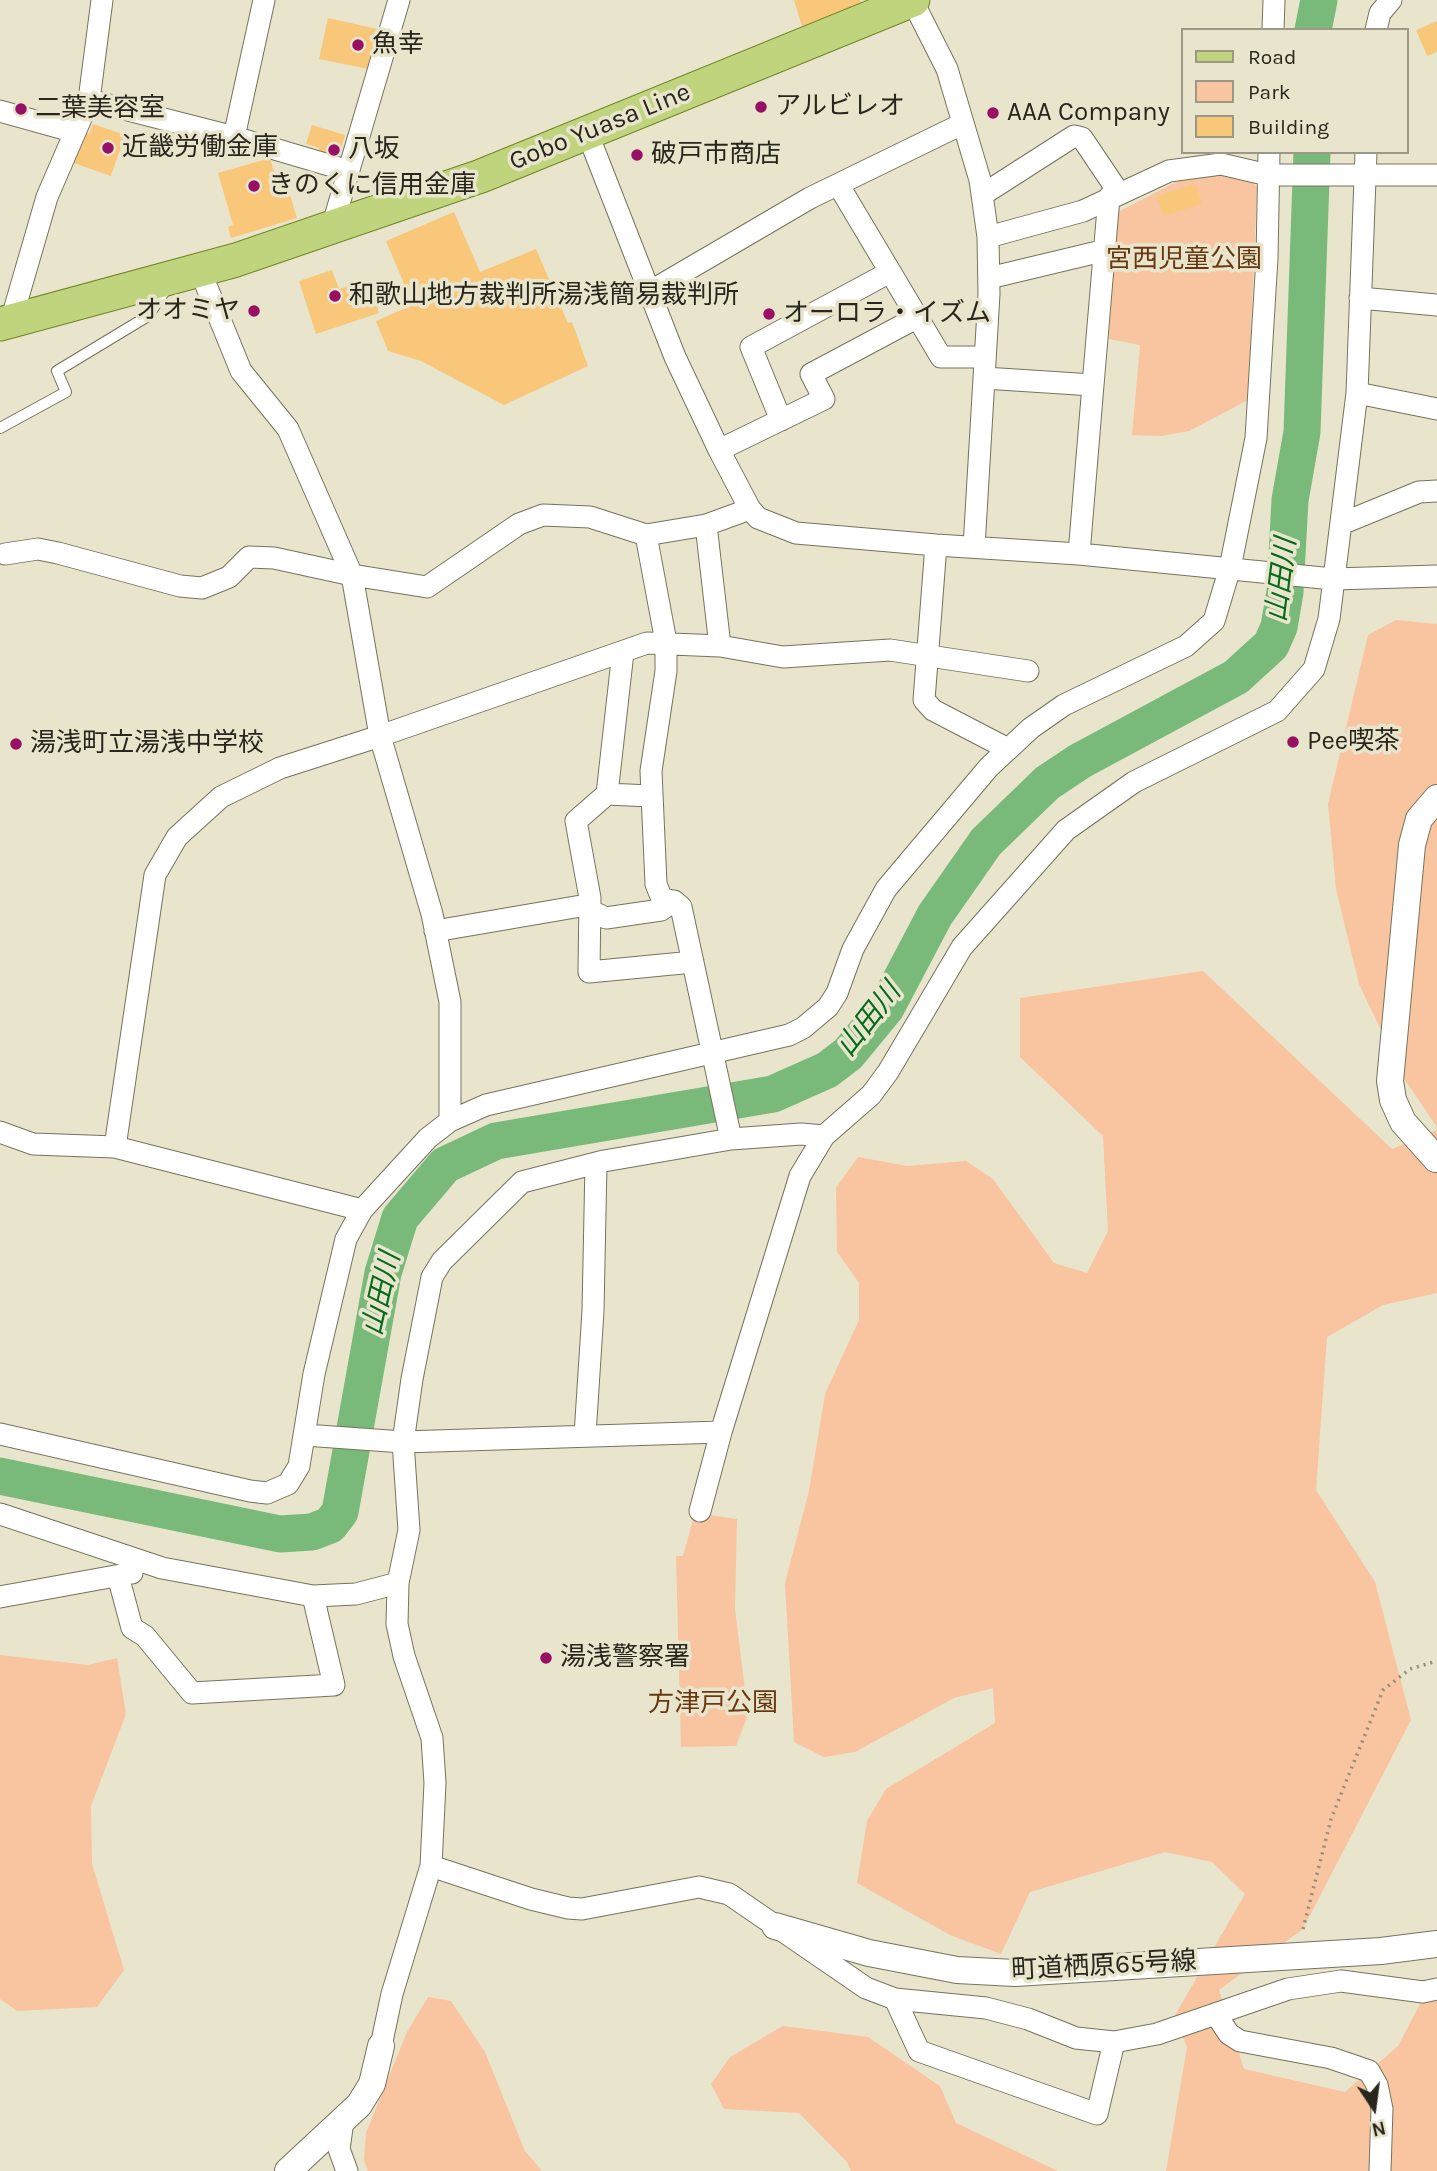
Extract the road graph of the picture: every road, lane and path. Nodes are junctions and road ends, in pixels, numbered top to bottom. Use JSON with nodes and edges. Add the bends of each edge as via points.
{"nodes":[{"id":1,"x":102,"y":0,"type":"edge"},
{"id":2,"x":264,"y":0,"type":"edge"},
{"id":3,"x":399,"y":0,"type":"edge"},
{"id":4,"x":912,"y":0,"type":"edge"},
{"id":5,"x":1274,"y":0,"type":"edge"},
{"id":6,"x":1391,"y":0,"type":"edge"},
{"id":7,"x":1273,"y":28,"type":"edge"},
{"id":8,"x":1376,"y":28,"type":"edge"},
{"id":9,"x":89,"y":100,"type":"junction"},
{"id":10,"x":0,"y":111,"type":"edge"},
{"id":11,"x":962,"y":124,"type":"junction"},
{"id":12,"x":75,"y":132,"type":"junction"},
{"id":13,"x":587,"y":132,"type":"junction"},
{"id":14,"x":234,"y":137,"type":"junction"},
{"id":15,"x":1269,"y":154,"type":"edge"},
{"id":16,"x":1365,"y":154,"type":"edge"},
{"id":17,"x":349,"y":171,"type":"junction"},
{"id":18,"x":1273,"y":174,"type":"junction"},
{"id":19,"x":1359,"y":174,"type":"junction"},
{"id":20,"x":1437,"y":175,"type":"edge"},
{"id":21,"x":839,"y":186,"type":"junction"},
{"id":22,"x":982,"y":195,"type":"junction"},
{"id":23,"x":1114,"y":195,"type":"junction"},
{"id":24,"x":333,"y":224,"type":"junction"},
{"id":25,"x":988,"y":237,"type":"junction"},
{"id":26,"x":1106,"y":250,"type":"junction"},
{"id":27,"x":188,"y":271,"type":"junction"},
{"id":28,"x":890,"y":272,"type":"junction"},
{"id":29,"x":989,"y":278,"type":"junction"},
{"id":30,"x":651,"y":291,"type":"junction"},
{"id":31,"x":1360,"y":298,"type":"junction"},
{"id":32,"x":1437,"y":305,"type":"edge"},
{"id":33,"x":918,"y":317,"type":"junction"},
{"id":34,"x":6,"y":322,"type":"edge"},
{"id":35,"x":985,"y":368,"type":"junction"},
{"id":36,"x":1093,"y":385,"type":"junction"},
{"id":37,"x":1357,"y":393,"type":"junction"},
{"id":38,"x":1437,"y":405,"type":"edge"},
{"id":39,"x":781,"y":420,"type":"junction"},
{"id":40,"x":0,"y":428,"type":"edge"},
{"id":41,"x":719,"y":450,"type":"junction"},
{"id":42,"x":1437,"y":491,"type":"edge"},
{"id":43,"x":750,"y":509,"type":"junction"},
{"id":44,"x":1341,"y":524,"type":"junction"},
{"id":45,"x":706,"y":525,"type":"junction"},
{"id":46,"x":646,"y":535,"type":"junction"},
{"id":47,"x":936,"y":545,"type":"junction"},
{"id":48,"x":974,"y":547,"type":"junction"},
{"id":49,"x":5,"y":554,"type":"dead end"},
{"id":50,"x":1079,"y":554,"type":"junction"},
{"id":51,"x":1237,"y":569,"type":"junction"},
{"id":52,"x":352,"y":575,"type":"junction"},
{"id":53,"x":1323,"y":578,"type":"junction"},
{"id":54,"x":1434,"y":579,"type":"edge"},
{"id":55,"x":666,"y":642,"type":"junction"},
{"id":56,"x":720,"y":646,"type":"junction"},
{"id":57,"x":623,"y":652,"type":"junction"},
{"id":58,"x":926,"y":653,"type":"junction"},
{"id":59,"x":1028,"y":671,"type":"dead end"},
{"id":60,"x":380,"y":736,"type":"junction"},
{"id":61,"x":1008,"y":749,"type":"junction"},
{"id":62,"x":607,"y":794,"type":"junction"},
{"id":63,"x":650,"y":796,"type":"junction"},
{"id":64,"x":1437,"y":798,"type":"edge"},
{"id":65,"x":674,"y":901,"type":"junction"},
{"id":66,"x":590,"y":909,"type":"junction"},
{"id":67,"x":435,"y":931,"type":"junction"},
{"id":68,"x":693,"y":962,"type":"junction"},
{"id":69,"x":714,"y":1055,"type":"junction"},
{"id":70,"x":450,"y":1121,"type":"junction"},
{"id":71,"x":0,"y":1132,"type":"edge"},
{"id":72,"x":731,"y":1134,"type":"junction"},
{"id":73,"x":824,"y":1136,"type":"junction"},
{"id":74,"x":115,"y":1147,"type":"junction"},
{"id":75,"x":1436,"y":1159,"type":"edge"},
{"id":76,"x":596,"y":1163,"type":"junction"},
{"id":77,"x":362,"y":1210,"type":"junction"},
{"id":78,"x":721,"y":1432,"type":"junction"},
{"id":79,"x":0,"y":1434,"type":"edge"},
{"id":80,"x":315,"y":1435,"type":"junction"},
{"id":81,"x":585,"y":1435,"type":"junction"},
{"id":82,"x":396,"y":1441,"type":"junction"},
{"id":83,"x":700,"y":1511,"type":"dead end"},
{"id":84,"x":0,"y":1514,"type":"edge"},
{"id":85,"x":162,"y":1567,"type":"junction"},
{"id":86,"x":118,"y":1576,"type":"junction"},
{"id":87,"x":398,"y":1583,"type":"junction"},
{"id":88,"x":313,"y":1596,"type":"junction"},
{"id":89,"x":0,"y":1597,"type":"edge"},
{"id":90,"x":1437,"y":1661,"type":"edge"},
{"id":91,"x":431,"y":1866,"type":"junction"},
{"id":92,"x":775,"y":1926,"type":"junction"},
{"id":93,"x":1303,"y":1929,"type":"dead end"},
{"id":94,"x":1437,"y":1944,"type":"edge"},
{"id":95,"x":1437,"y":1989,"type":"edge"},
{"id":96,"x":895,"y":1998,"type":"junction"},
{"id":97,"x":1217,"y":2016,"type":"junction"},
{"id":98,"x":1114,"y":2042,"type":"junction"},
{"id":99,"x":381,"y":2046,"type":"joint"},
{"id":100,"x":343,"y":2121,"type":"junction"},
{"id":101,"x":288,"y":2171,"type":"edge"},
{"id":102,"x":346,"y":2171,"type":"edge"},
{"id":103,"x":1380,"y":2171,"type":"edge"}],
"edges":[{"from":1,"to":9,"type":"street"},
{"from":2,"to":14,"type":"street"},
{"from":3,"to":17,"type":"street"},
{"from":4,"to":11,"type":"street","via":[[947,69]]},
{"from":4,"to":13,"type":"main road","name":"Gobo Yuasa Line"},
{"from":5,"to":7,"type":"street"},
{"from":6,"to":8,"type":"street","via":[[1380,13]]},
{"from":9,"to":12,"type":"street"},
{"from":9,"to":14,"type":"street"},
{"from":10,"to":12,"type":"street"},
{"from":11,"to":21,"type":"street"},
{"from":11,"to":22,"type":"street"},
{"from":12,"to":34,"type":"street","via":[[47,197]]},
{"from":13,"to":24,"type":"main road","name":"Gobo Yuasa Line","via":[[481,176]]},
{"from":13,"to":30,"type":"street"},
{"from":14,"to":17,"type":"street"},
{"from":15,"to":18,"type":"street"},
{"from":16,"to":19,"type":"street"},
{"from":17,"to":24,"type":"street"},
{"from":18,"to":19,"type":"street"},
{"from":18,"to":23,"type":"street","via":[[1221,164],[1169,171]]},
{"from":18,"to":51,"type":"street","via":[[1256,438]]},
{"from":19,"to":20,"type":"street"},
{"from":19,"to":31,"type":"street"},
{"from":21,"to":28,"type":"street"},
{"from":21,"to":30,"type":"street","via":[[767,222]]},
{"from":22,"to":23,"type":"street","via":[[1074,136],[1082,138]]},
{"from":22,"to":25,"type":"street"},
{"from":23,"to":25,"type":"street","via":[[1083,211]]},
{"from":23,"to":26,"type":"street"},
{"from":24,"to":27,"type":"main road","name":"Gobo Yuasa Line","via":[[236,260]]},
{"from":25,"to":29,"type":"street"},
{"from":26,"to":29,"type":"street"},
{"from":26,"to":36,"type":"street"},
{"from":27,"to":34,"type":"main road","name":"Gobo Yuasa Line"},
{"from":27,"to":40,"type":"lane","via":[[148,316],[57,371],[66,392]]},
{"from":27,"to":52,"type":"street","via":[[241,371],[288,429]]},
{"from":28,"to":33,"type":"street"},
{"from":28,"to":39,"type":"street","via":[[751,347]]},
{"from":29,"to":35,"type":"street"},
{"from":30,"to":41,"type":"street","via":[[675,357]]},
{"from":31,"to":32,"type":"street"},
{"from":31,"to":37,"type":"street"},
{"from":33,"to":35,"type":"street","via":[[941,357]]},
{"from":33,"to":39,"type":"street","via":[[811,374],[824,399]]},
{"from":35,"to":36,"type":"street"},
{"from":35,"to":48,"type":"street"},
{"from":36,"to":50,"type":"street"},
{"from":37,"to":38,"type":"street"},
{"from":37,"to":44,"type":"street"},
{"from":39,"to":41,"type":"street"},
{"from":41,"to":43,"type":"street"},
{"from":42,"to":44,"type":"street","via":[[1419,492]]},
{"from":43,"to":45,"type":"street"},
{"from":43,"to":47,"type":"street","via":[[758,518],[796,533]]},
{"from":44,"to":53,"type":"street"},
{"from":45,"to":46,"type":"street"},
{"from":45,"to":56,"type":"street"},
{"from":46,"to":52,"type":"street","via":[[590,517],[543,515],[519,524],[427,587]]},
{"from":46,"to":55,"type":"street"},
{"from":47,"to":48,"type":"street"},
{"from":47,"to":58,"type":"street"},
{"from":48,"to":50,"type":"street"},
{"from":49,"to":52,"type":"street","via":[[38,549],[202,588],[229,577],[249,557]]},
{"from":50,"to":51,"type":"street"},
{"from":51,"to":53,"type":"street"},
{"from":51,"to":61,"type":"street","via":[[1214,621],[1186,646],[1064,705]]},
{"from":52,"to":60,"type":"street"},
{"from":53,"to":54,"type":"street"},
{"from":53,"to":73,"type":"street","via":[[1329,620],[1314,669],[1278,711],[1134,782],[1066,830],[961,947],[871,1095]]},
{"from":55,"to":56,"type":"street"},
{"from":55,"to":57,"type":"street"},
{"from":55,"to":63,"type":"street"},
{"from":56,"to":58,"type":"street","via":[[783,657],[890,650]]},
{"from":57,"to":60,"type":"street"},
{"from":57,"to":62,"type":"street"},
{"from":58,"to":59,"type":"street"},
{"from":58,"to":61,"type":"street","via":[[922,693],[927,706]]},
{"from":60,"to":67,"type":"street"},
{"from":60,"to":74,"type":"street","via":[[280,768],[221,796],[177,838],[155,875]]},
{"from":61,"to":69,"type":"street","via":[[886,889],[828,1007],[789,1035]]},
{"from":62,"to":63,"type":"street"},
{"from":62,"to":66,"type":"street","via":[[576,821]]},
{"from":63,"to":65,"type":"street","via":[[657,891],[662,899]]},
{"from":64,"to":75,"type":"street","via":[[1419,820],[1412,845],[1390,1081],[1403,1122]]},
{"from":65,"to":66,"type":"street","via":[[661,909],[606,918]]},
{"from":65,"to":68,"type":"street","via":[[681,907]]},
{"from":66,"to":67,"type":"street","via":[[581,906]]},
{"from":66,"to":68,"type":"street","via":[[589,972]]},
{"from":67,"to":70,"type":"street","via":[[450,1002]]},
{"from":68,"to":69,"type":"street"},
{"from":69,"to":70,"type":"street","via":[[486,1105]]},
{"from":69,"to":72,"type":"street"},
{"from":70,"to":77,"type":"street","via":[[399,1167]]},
{"from":71,"to":74,"type":"street","via":[[33,1144]]},
{"from":72,"to":73,"type":"street"},
{"from":72,"to":76,"type":"street"},
{"from":73,"to":78,"type":"street","via":[[800,1176]]},
{"from":74,"to":77,"type":"street"},
{"from":76,"to":81,"type":"street"},
{"from":76,"to":82,"type":"street","via":[[522,1182],[442,1261],[427,1294]]},
{"from":77,"to":80,"type":"street","via":[[346,1239],[314,1374]]},
{"from":78,"to":81,"type":"street"},
{"from":78,"to":83,"type":"street"},
{"from":79,"to":80,"type":"street","via":[[267,1493],[288,1484]]},
{"from":80,"to":82,"type":"street"},
{"from":81,"to":82,"type":"street"},
{"from":82,"to":87,"type":"street","via":[[409,1530]]},
{"from":84,"to":85,"type":"street"},
{"from":85,"to":86,"type":"street"},
{"from":85,"to":88,"type":"street"},
{"from":86,"to":88,"type":"street","via":[[132,1628],[145,1636],[192,1693],[334,1685]]},
{"from":86,"to":89,"type":"street"},
{"from":87,"to":88,"type":"street","via":[[356,1594]]},
{"from":87,"to":91,"type":"street","via":[[397,1624],[402,1647],[432,1738]]},
{"from":90,"to":93,"type":"path","via":[[1410,1669],[1383,1690],[1331,1819]]},
{"from":91,"to":92,"type":"street","via":[[568,1908],[699,1887],[729,1894]]},
{"from":91,"to":99,"type":"street","via":[[391,1994]]},
{"from":92,"to":94,"type":"street","name":"町道栖原65号線","via":[[869,1953],[957,1970],[1015,1973]]},
{"from":92,"to":96,"type":"street","via":[[866,1988]]},
{"from":95,"to":97,"type":"street","via":[[1423,1992],[1341,1980],[1288,1989]]},
{"from":96,"to":98,"type":"street","via":[[986,2008],[1076,2038]]},
{"from":96,"to":98,"type":"street","via":[[919,2051],[1097,2114]]},
{"from":97,"to":98,"type":"street"},
{"from":97,"to":103,"type":"street","via":[[1240,2041],[1331,2058],[1369,2071],[1382,2109]]},
{"from":99,"to":100,"type":"street","via":[[372,2084]]},
{"from":100,"to":101,"type":"street"},
{"from":100,"to":102,"type":"street","via":[[339,2149]]}]}
